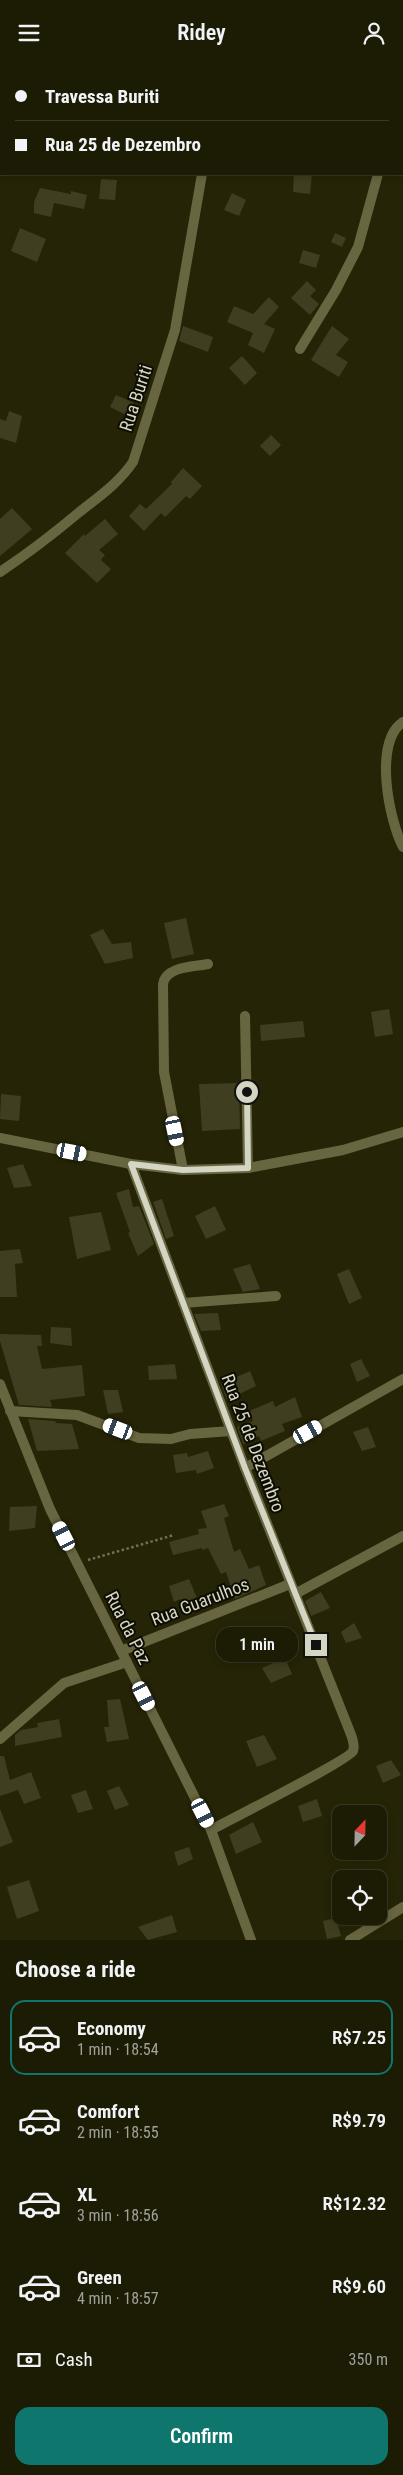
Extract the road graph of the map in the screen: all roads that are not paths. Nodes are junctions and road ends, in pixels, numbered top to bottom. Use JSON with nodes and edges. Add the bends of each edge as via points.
{"nodes":[{"id":1,"x":202,"y":175,"type":"edge"},
{"id":2,"x":378,"y":175,"type":"edge"},
{"id":3,"x":300,"y":349,"type":"dead end"},
{"id":4,"x":0,"y":572,"type":"edge"},
{"id":5,"x":403,"y":722,"type":"edge"},
{"id":6,"x":403,"y":847,"type":"edge"},
{"id":7,"x":208,"y":964,"type":"dead end"},
{"id":8,"x":246,"y":1016,"type":"dead end"},
{"id":9,"x":403,"y":1132,"type":"edge"},
{"id":10,"x":0,"y":1138,"type":"edge"},
{"id":11,"x":131,"y":1164,"type":"junction"},
{"id":12,"x":248,"y":1168,"type":"junction"},
{"id":13,"x":183,"y":1170,"type":"junction"},
{"id":14,"x":276,"y":1296,"type":"dead end"},
{"id":15,"x":184,"y":1303,"type":"junction"},
{"id":16,"x":403,"y":1379,"type":"edge"},
{"id":17,"x":0,"y":1385,"type":"edge"},
{"id":18,"x":10,"y":1411,"type":"junction"},
{"id":19,"x":231,"y":1431,"type":"junction"},
{"id":20,"x":245,"y":1468,"type":"junction"},
{"id":21,"x":403,"y":1536,"type":"edge"},
{"id":22,"x":293,"y":1589,"type":"junction"},
{"id":23,"x":121,"y":1651,"type":"junction"},
{"id":24,"x":127,"y":1662,"type":"junction"},
{"id":25,"x":0,"y":1739,"type":"edge"},
{"id":26,"x":211,"y":1829,"type":"junction"},
{"id":27,"x":403,"y":1907,"type":"edge"},
{"id":28,"x":251,"y":1940,"type":"edge"},
{"id":29,"x":350,"y":1940,"type":"edge"}],
"edges":[{"from":1,"to":4,"type":"street","name":"Rua Buriti","via":[[175,330],[133,462],[104,495]]},
{"from":2,"to":3,"type":"street","via":[[358,247]]},
{"from":5,"to":6,"type":"street","via":[[391,738],[385,785]]},
{"from":7,"to":13,"type":"street","via":[[171,971],[163,983],[164,1072]]},
{"from":8,"to":12,"type":"street"},
{"from":9,"to":12,"type":"street","via":[[343,1150]]},
{"from":10,"to":11,"type":"street"},
{"from":11,"to":13,"type":"street"},
{"from":11,"to":15,"type":"street","name":"Rua 25 de Dezembro"},
{"from":12,"to":13,"type":"street"},
{"from":14,"to":15,"type":"street"},
{"from":15,"to":19,"type":"street","name":"Rua 25 de Dezembro"},
{"from":16,"to":20,"type":"street"},
{"from":17,"to":18,"type":"street","name":"Rua da Paz"},
{"from":18,"to":19,"type":"street","via":[[77,1415],[139,1438],[171,1439]]},
{"from":18,"to":23,"type":"street","name":"Rua da Paz","via":[[50,1509]]},
{"from":19,"to":20,"type":"street","name":"Rua 25 de Dezembro"},
{"from":20,"to":22,"type":"street","name":"Rua 25 de Dezembro"},
{"from":21,"to":22,"type":"street","name":"Rua Guarulhos"},
{"from":22,"to":23,"type":"street","name":"Rua Guarulhos"},
{"from":22,"to":26,"type":"street","name":"Rua 25 de Dezembro","via":[[354,1748],[349,1754]]},
{"from":23,"to":24,"type":"street","name":"Rua da Paz"},
{"from":24,"to":25,"type":"street","via":[[64,1683]]},
{"from":24,"to":26,"type":"street","name":"Rua da Paz"},
{"from":26,"to":28,"type":"street","name":"Rua da Paz"},
{"from":27,"to":29,"type":"street"}]}
